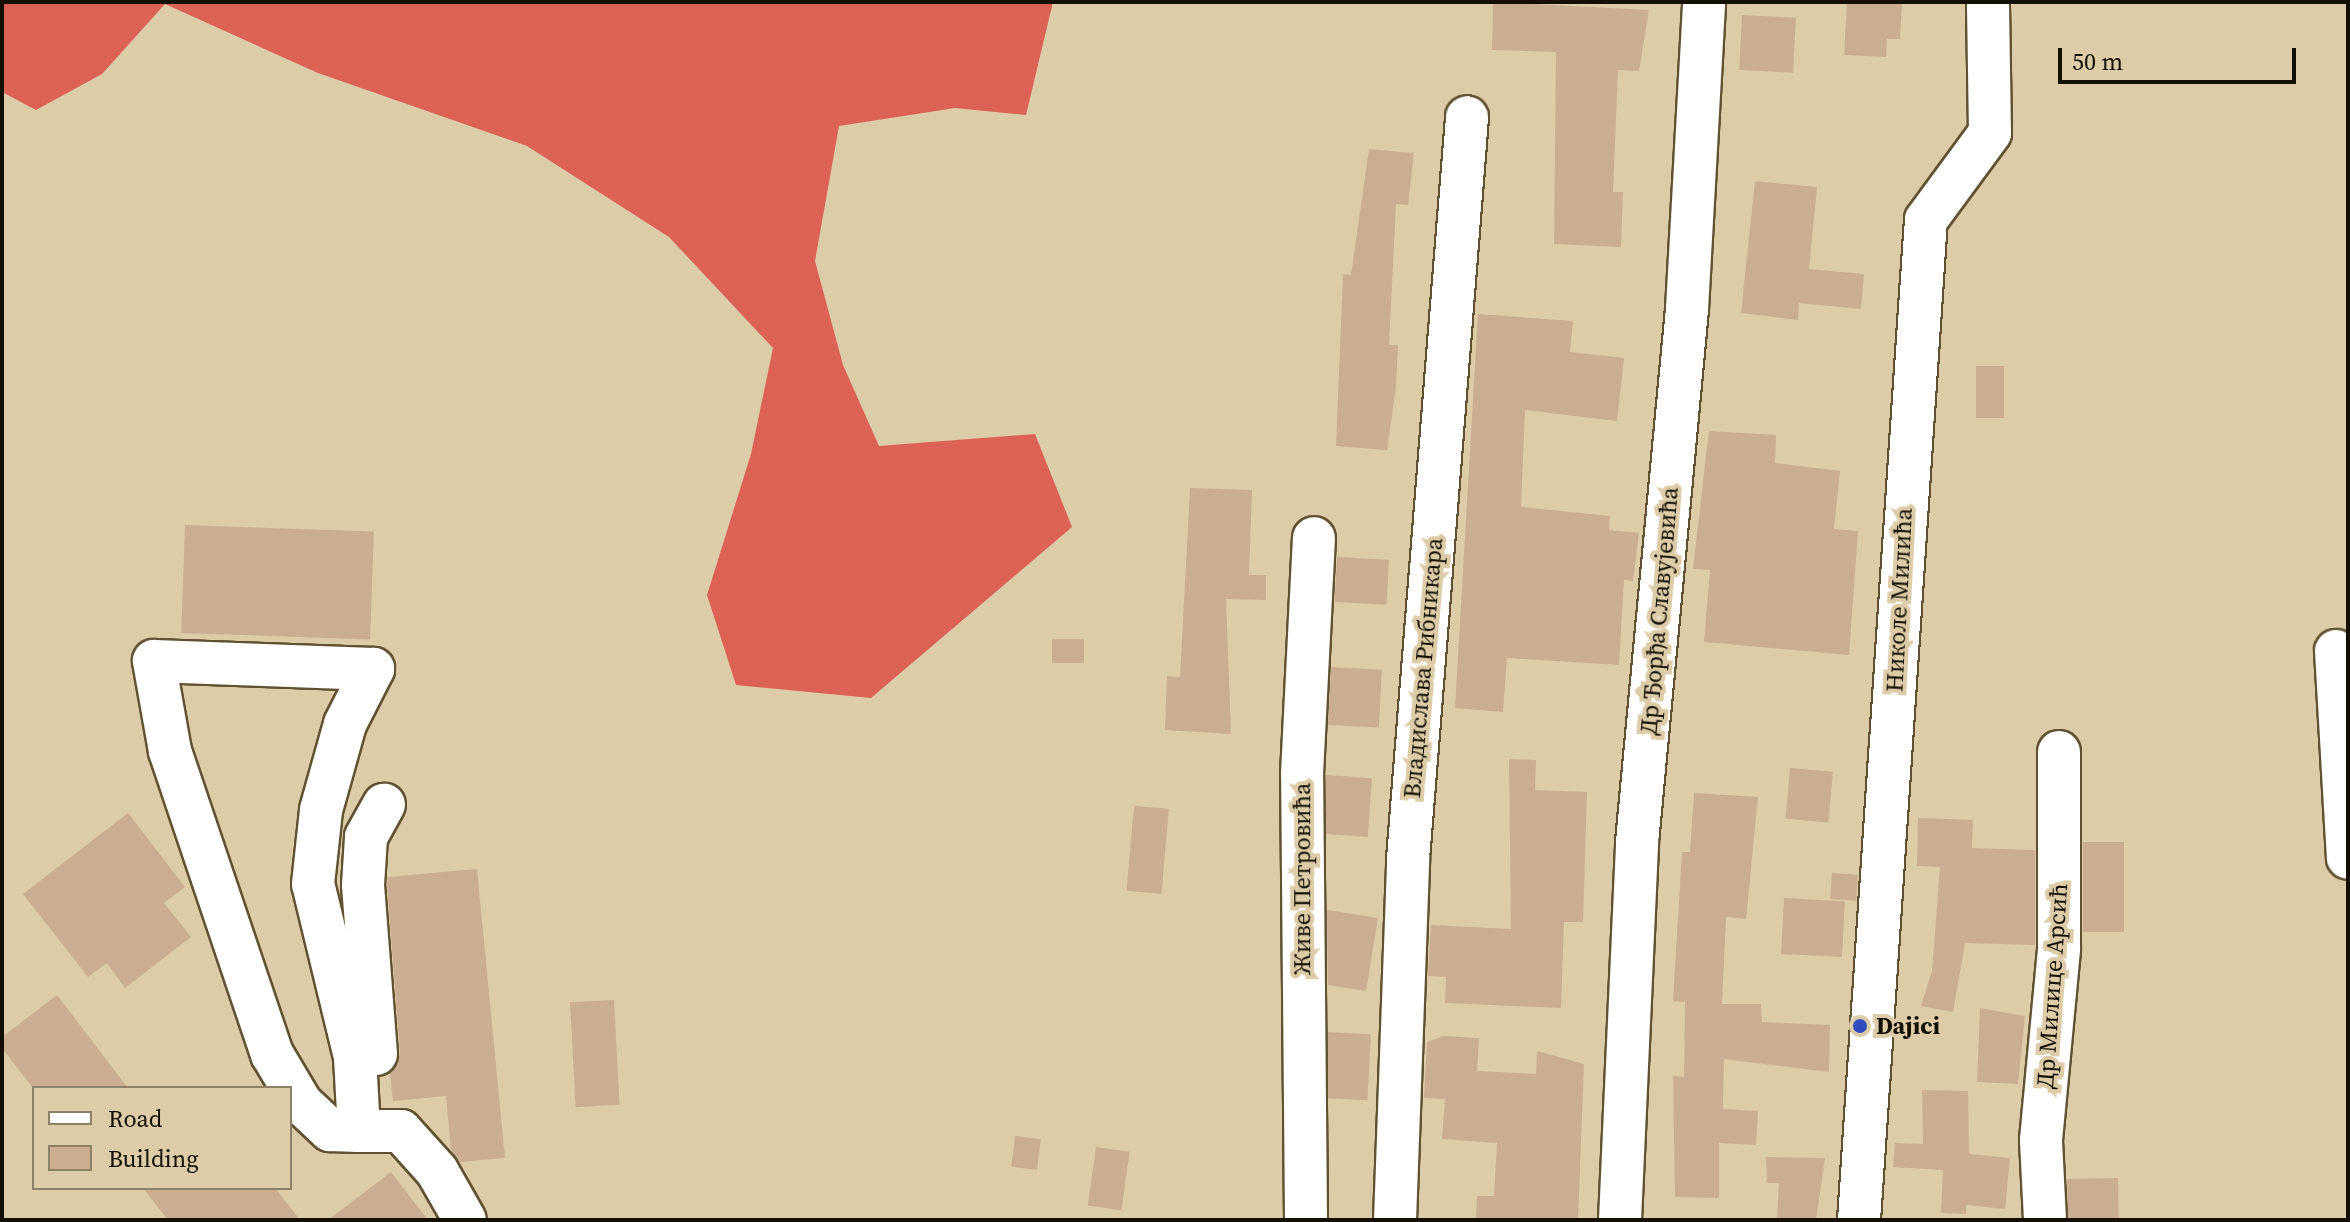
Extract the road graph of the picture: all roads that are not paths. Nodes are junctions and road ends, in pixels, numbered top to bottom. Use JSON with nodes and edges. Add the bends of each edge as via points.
{"nodes":[{"id":1,"x":1704,"y":2,"type":"edge"},
{"id":2,"x":1988,"y":2,"type":"edge"},
{"id":3,"x":1467,"y":117,"type":"dead end"},
{"id":4,"x":1314,"y":538,"type":"dead end"},
{"id":5,"x":2336,"y":651,"type":"dead end"},
{"id":6,"x":2059,"y":752,"type":"dead end"},
{"id":7,"x":384,"y":805,"type":"dead end"},
{"id":8,"x":2348,"y":858,"type":"edge"},
{"id":9,"x":291,"y":1086,"type":"edge"},
{"id":10,"x":292,"y":1088,"type":"edge"},
{"id":11,"x":381,"y":1131,"type":"junction"},
{"id":12,"x":465,"y":1220,"type":"edge"},
{"id":13,"x":1306,"y":1220,"type":"edge"},
{"id":14,"x":1395,"y":1220,"type":"edge"},
{"id":15,"x":1620,"y":1220,"type":"edge"},
{"id":16,"x":1859,"y":1220,"type":"edge"},
{"id":17,"x":2045,"y":1220,"type":"edge"}],
"edges":[{"from":1,"to":15,"type":"street","name":"Др Ђорђа Славујевића","via":[[1687,309],[1637,842]]},
{"from":2,"to":16,"type":"street","name":"Николе Милића","via":[[1990,133],[1926,220]]},
{"from":3,"to":14,"type":"street","name":"Владислава Рибникара","via":[[1408,859]]},
{"from":4,"to":13,"type":"street","name":"Живе Петровића","via":[[1302,774]]},
{"from":5,"to":8,"type":"street"},
{"from":6,"to":17,"type":"street","name":"Др Милице Арсић","via":[[2059,948],[2041,1140]]},
{"from":7,"to":11,"type":"street","via":[[366,837],[363,885]]},
{"from":9,"to":11,"type":"street","via":[[272,1054],[170,751],[154,661],[373,669],[345,724],[321,810],[313,884],[355,1057]]},
{"from":10,"to":11,"type":"street","via":[[330,1130]]},
{"from":11,"to":12,"type":"street","via":[[437,1171]]}]}
